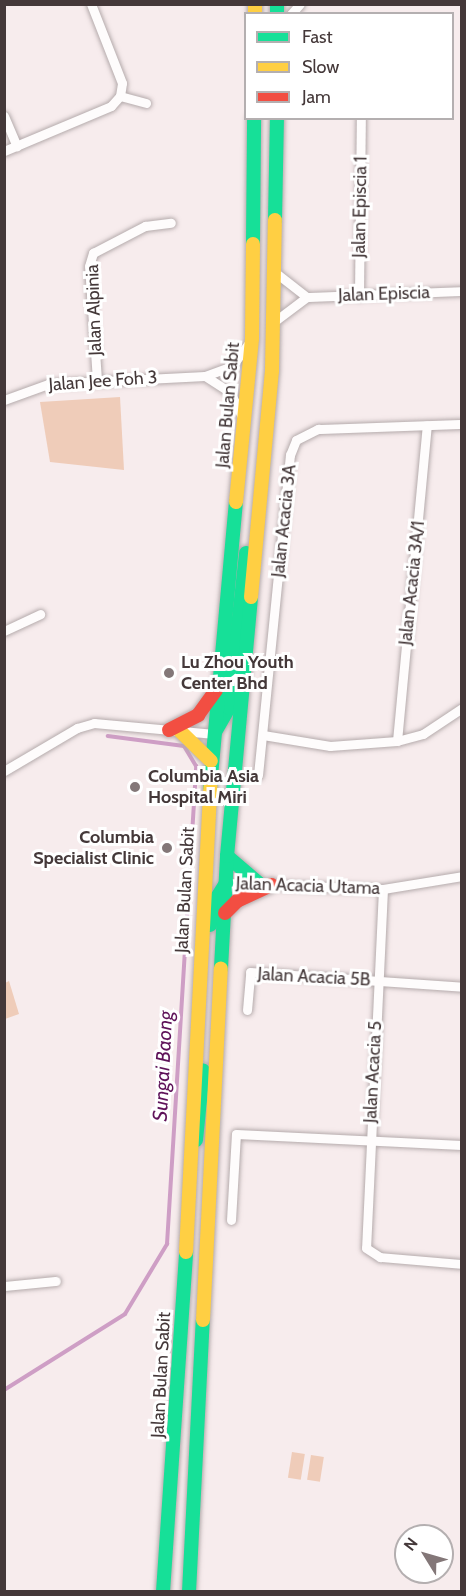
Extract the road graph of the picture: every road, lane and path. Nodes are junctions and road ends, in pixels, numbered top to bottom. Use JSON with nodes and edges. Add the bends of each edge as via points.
{"nodes":[{"id":1,"x":91,"y":4,"type":"edge"},
{"id":2,"x":120,"y":96,"type":"junction"},
{"id":3,"x":146,"y":103,"type":"dead end"},
{"id":4,"x":4,"y":116,"type":"edge"},
{"id":5,"x":254,"y":120,"type":"edge"},
{"id":6,"x":277,"y":120,"type":"edge"},
{"id":7,"x":361,"y":120,"type":"edge"},
{"id":8,"x":17,"y":146,"type":"junction"},
{"id":9,"x":4,"y":151,"type":"edge"},
{"id":10,"x":171,"y":223,"type":"dead end"},
{"id":11,"x":276,"y":273,"type":"junction"},
{"id":12,"x":462,"y":291,"type":"edge"},
{"id":13,"x":359,"y":296,"type":"junction"},
{"id":14,"x":307,"y":297,"type":"junction"},
{"id":15,"x":275,"y":321,"type":"junction"},
{"id":16,"x":252,"y":338,"type":"junction"},
{"id":17,"x":272,"y":371,"type":"junction"},
{"id":18,"x":205,"y":376,"type":"junction"},
{"id":19,"x":97,"y":380,"type":"junction"},
{"id":20,"x":4,"y":400,"type":"edge"},
{"id":21,"x":462,"y":424,"type":"edge"},
{"id":22,"x":427,"y":425,"type":"junction"},
{"id":23,"x":244,"y":427,"type":"junction"},
{"id":24,"x":40,"y":614,"type":"dead end"},
{"id":25,"x":4,"y":632,"type":"edge"},
{"id":26,"x":219,"y":685,"type":"junction"},
{"id":27,"x":462,"y":708,"type":"edge"},
{"id":28,"x":175,"y":731,"type":"junction"},
{"id":29,"x":214,"y":734,"type":"junction"},
{"id":30,"x":263,"y":735,"type":"junction"},
{"id":31,"x":397,"y":741,"type":"junction"},
{"id":32,"x":210,"y":761,"type":"junction"},
{"id":33,"x":4,"y":771,"type":"edge"},
{"id":34,"x":258,"y":775,"type":"dead end"},
{"id":35,"x":227,"y":856,"type":"junction"},
{"id":36,"x":462,"y":876,"type":"edge"},
{"id":37,"x":226,"y":883,"type":"junction"},
{"id":38,"x":266,"y":885,"type":"junction"},
{"id":39,"x":383,"y":889,"type":"junction"},
{"id":40,"x":225,"y":913,"type":"junction"},
{"id":41,"x":379,"y":980,"type":"junction"},
{"id":42,"x":462,"y":987,"type":"edge"},
{"id":43,"x":247,"y":1010,"type":"dead end"},
{"id":44,"x":369,"y":1139,"type":"junction"},
{"id":45,"x":462,"y":1145,"type":"edge"},
{"id":46,"x":189,"y":1159,"type":"junction"},
{"id":47,"x":231,"y":1220,"type":"dead end"},
{"id":48,"x":462,"y":1264,"type":"edge"},
{"id":49,"x":56,"y":1281,"type":"dead end"},
{"id":50,"x":4,"y":1286,"type":"edge"},
{"id":51,"x":163,"y":1592,"type":"edge"},
{"id":52,"x":189,"y":1592,"type":"edge"}],
"edges":[{"from":1,"to":2,"type":"street","via":[[122,83]]},
{"from":2,"to":3,"type":"street"},
{"from":2,"to":8,"type":"street","via":[[111,106]]},
{"from":4,"to":8,"type":"street"},
{"from":5,"to":16,"type":"main road","name":"Jalan Bulan Sabit"},
{"from":6,"to":11,"type":"main road"},
{"from":7,"to":13,"type":"street","name":"Jalan Episcia 1"},
{"from":8,"to":9,"type":"street"},
{"from":10,"to":19,"type":"street","name":"Jalan Alpinia","via":[[145,226],[93,252],[89,266]]},
{"from":11,"to":14,"type":"street"},
{"from":11,"to":15,"type":"main road"},
{"from":12,"to":13,"type":"street","name":"Jalan Episcia"},
{"from":13,"to":14,"type":"street","name":"Jalan Episcia"},
{"from":14,"to":15,"type":"street"},
{"from":15,"to":17,"type":"main road"},
{"from":16,"to":18,"type":"street","name":"Jalan Jee Foh 3","via":[[232,366]]},
{"from":16,"to":23,"type":"main road","name":"Jalan Bulan Sabit"},
{"from":17,"to":29,"type":"main road","via":[[263,394],[230,708]]},
{"from":17,"to":35,"type":"main road"},
{"from":18,"to":19,"type":"street","name":"Jalan Jee Foh 3"},
{"from":18,"to":23,"type":"street","via":[[237,401]]},
{"from":19,"to":20,"type":"street","name":"Jalan Jee Foh 3","via":[[48,384]]},
{"from":21,"to":22,"type":"street","name":"Jalan Acacia 3A"},
{"from":22,"to":30,"type":"street","name":"Jalan Acacia 3A","via":[[318,429],[296,440],[290,455]]},
{"from":22,"to":31,"type":"street","name":"Jalan Acacia 3A/1"},
{"from":23,"to":26,"type":"main road","name":"Jalan Bulan Sabit"},
{"from":24,"to":25,"type":"street"},
{"from":26,"to":28,"type":"main road","via":[[212,702]]},
{"from":26,"to":29,"type":"main road","name":"Jalan Bulan Sabit"},
{"from":27,"to":31,"type":"street","via":[[423,734]]},
{"from":28,"to":29,"type":"street"},
{"from":28,"to":32,"type":"main road"},
{"from":28,"to":33,"type":"street","via":[[94,723],[77,728]]},
{"from":29,"to":32,"type":"main road","name":"Jalan Bulan Sabit"},
{"from":30,"to":31,"type":"street","via":[[330,746]]},
{"from":30,"to":34,"type":"street","name":"Jalan Acacia 3A"},
{"from":32,"to":46,"type":"main road","name":"Jalan Bulan Sabit"},
{"from":35,"to":37,"type":"main road"},
{"from":35,"to":38,"type":"main road"},
{"from":36,"to":39,"type":"street","name":"Jalan Acacia Utama"},
{"from":37,"to":38,"type":"street","name":"Jalan Acacia Utama"},
{"from":37,"to":40,"type":"main road"},
{"from":37,"to":46,"type":"main road","via":[[211,914],[200,1121]]},
{"from":38,"to":39,"type":"street","name":"Jalan Acacia Utama"},
{"from":38,"to":40,"type":"main road","via":[[237,901]]},
{"from":39,"to":41,"type":"street","name":"Jalan Acacia 5"},
{"from":40,"to":52,"type":"main road"},
{"from":41,"to":42,"type":"street"},
{"from":41,"to":43,"type":"street","name":"Jalan Acacia 5B","via":[[250,972]]},
{"from":41,"to":44,"type":"street","name":"Jalan Acacia 5"},
{"from":44,"to":45,"type":"street"},
{"from":44,"to":47,"type":"street","via":[[236,1134]]},
{"from":44,"to":48,"type":"street","name":"Jalan Acacia 5","via":[[366,1248],[371,1254]]},
{"from":46,"to":51,"type":"main road","name":"Jalan Bulan Sabit","via":[[178,1404]]},
{"from":49,"to":50,"type":"street"}]}
